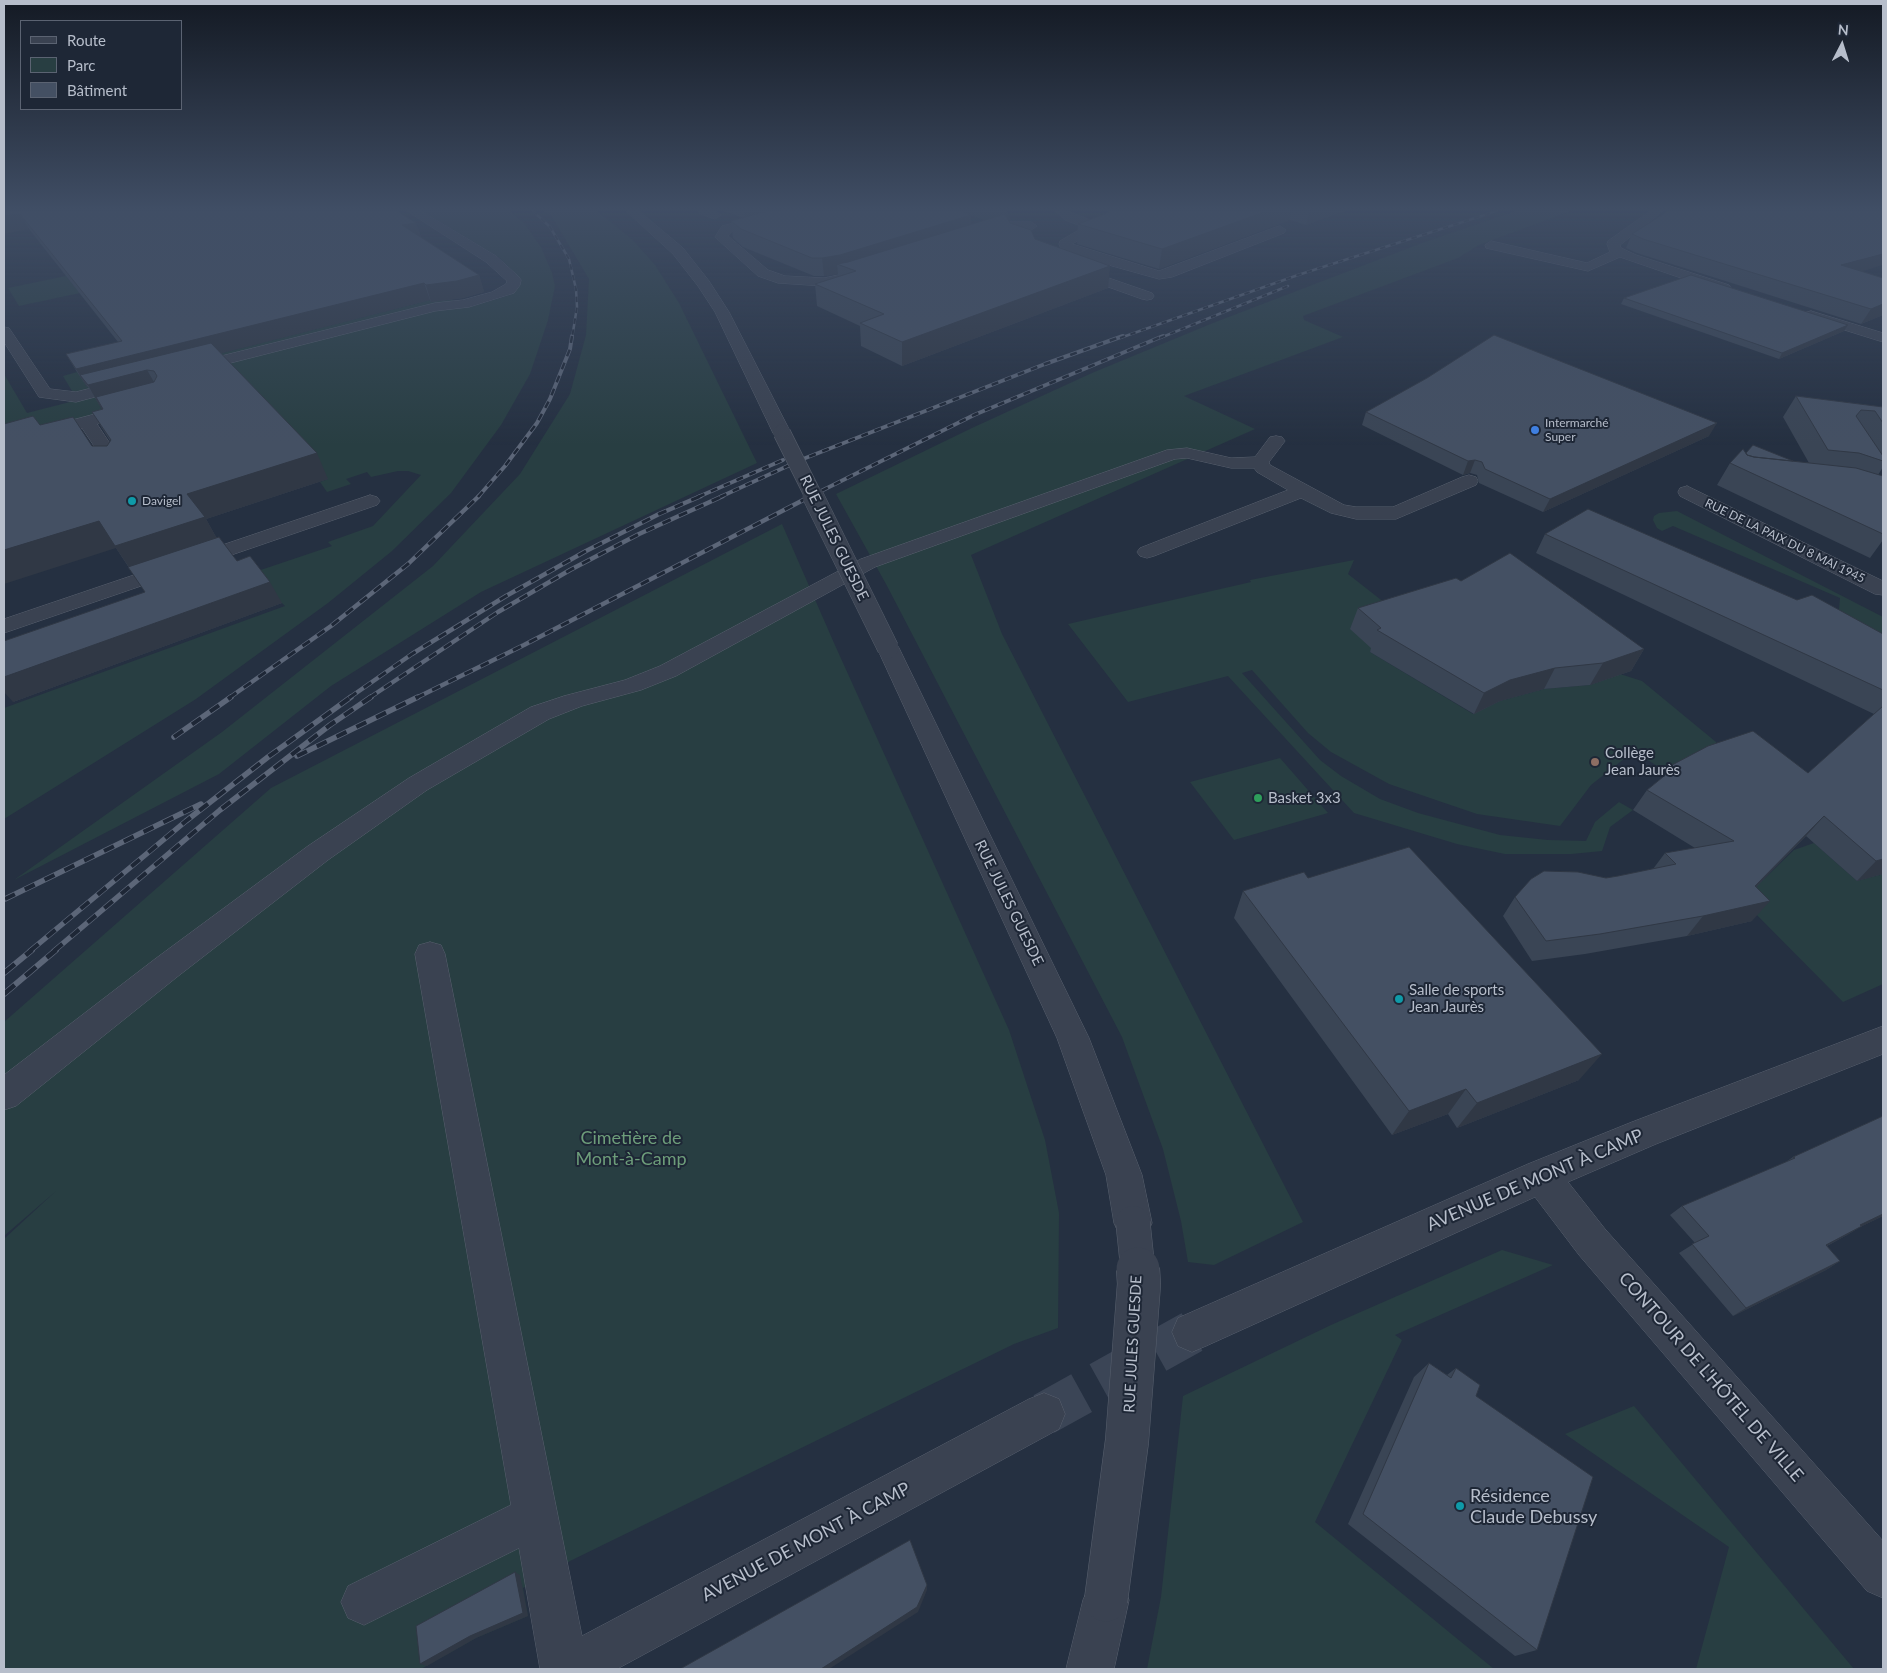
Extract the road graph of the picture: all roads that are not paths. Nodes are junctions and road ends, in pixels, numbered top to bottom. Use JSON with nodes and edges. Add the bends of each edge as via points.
{"nodes":[{"id":1,"x":510,"y":289,"type":"edge"},
{"id":2,"x":707,"y":289,"type":"edge"},
{"id":3,"x":1128,"y":289,"type":"edge"},
{"id":4,"x":1728,"y":289,"type":"edge"},
{"id":5,"x":1734,"y":291,"type":"edge"},
{"id":6,"x":1147,"y":296,"type":"dead end"},
{"id":7,"x":1801,"y":312,"type":"edge"},
{"id":8,"x":4,"y":331,"type":"edge"},
{"id":9,"x":1883,"y":338,"type":"edge"},
{"id":10,"x":173,"y":372,"type":"edge"},
{"id":11,"x":144,"y":380,"type":"edge"},
{"id":12,"x":152,"y":404,"type":"edge"},
{"id":13,"x":86,"y":421,"type":"junction"},
{"id":14,"x":1276,"y":441,"type":"dead end"},
{"id":15,"x":4,"y":443,"type":"edge"},
{"id":16,"x":1260,"y":462,"type":"junction"},
{"id":17,"x":116,"y":466,"type":"edge"},
{"id":18,"x":1469,"y":481,"type":"edge"},
{"id":19,"x":1302,"y":491,"type":"junction"},
{"id":20,"x":1687,"y":492,"type":"dead end"},
{"id":21,"x":370,"y":501,"type":"dead end"},
{"id":22,"x":1147,"y":552,"type":"dead end"},
{"id":23,"x":1883,"y":589,"type":"edge"},
{"id":24,"x":4,"y":626,"type":"edge"},
{"id":25,"x":430,"y":954,"type":"dead end"},
{"id":26,"x":1881,"y":1045,"type":"edge"},
{"id":27,"x":4,"y":1095,"type":"edge"},
{"id":28,"x":1541,"y":1176,"type":"junction"},
{"id":29,"x":1192,"y":1332,"type":"tunnel mouth"},
{"id":30,"x":1044,"y":1414,"type":"tunnel mouth"},
{"id":31,"x":536,"y":1516,"type":"junction"},
{"id":32,"x":1883,"y":1575,"type":"edge"},
{"id":33,"x":364,"y":1602,"type":"dead end"},
{"id":34,"x":564,"y":1669,"type":"edge"},
{"id":35,"x":569,"y":1669,"type":"edge"},
{"id":36,"x":1090,"y":1669,"type":"edge"}],
"edges":[{"from":1,"to":10,"type":"street","via":[[497,296],[435,307]]},
{"from":2,"to":36,"type":"street","name":"RUE JULES GUESDE","bridge":true,"via":[[752,372],[888,648],[1073,1038],[1124,1175],[1133,1223],[1138,1284],[1134,1357],[1106,1600]]},
{"from":3,"to":6,"type":"street"},
{"from":4,"to":5,"type":"street"},
{"from":7,"to":9,"type":"street"},
{"from":8,"to":11,"type":"street","via":[[46,393],[76,397]]},
{"from":12,"to":13,"type":"street"},
{"from":13,"to":15,"type":"street"},
{"from":13,"to":17,"type":"street"},
{"from":14,"to":16,"type":"street"},
{"from":16,"to":19,"type":"street","via":[[1263,468]]},
{"from":16,"to":27,"type":"street","via":[[1231,463],[1187,452],[1119,472],[868,564],[668,671],[540,713],[418,784],[318,853]]},
{"from":18,"to":19,"type":"street","via":[[1396,513],[1338,509]]},
{"from":19,"to":22,"type":"street"},
{"from":20,"to":23,"type":"street","name":"RUE DE LA PAIX DU 8 MAI 1945"},
{"from":21,"to":24,"type":"street"},
{"from":25,"to":31,"type":"street"},
{"from":26,"to":28,"type":"street","name":"AVENUE DE MONT À CAMP","via":[[1644,1133]]},
{"from":28,"to":29,"type":"street","name":"AVENUE DE MONT À CAMP"},
{"from":28,"to":32,"type":"street","name":"CONTOUR DE L'HÔTEL DE VILLE","via":[[1592,1242]]},
{"from":30,"to":35,"type":"street","name":"AVENUE DE MONT À CAMP"},
{"from":31,"to":33,"type":"street"},
{"from":31,"to":34,"type":"street"}]}
